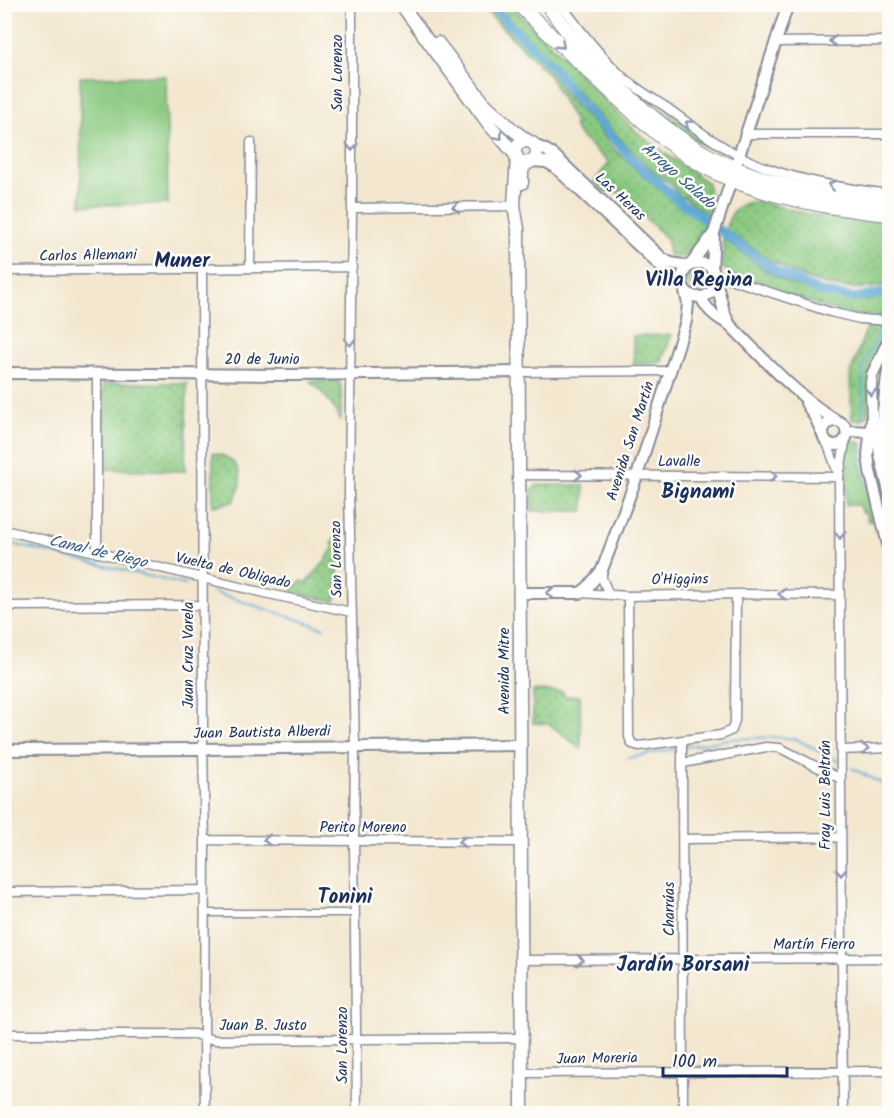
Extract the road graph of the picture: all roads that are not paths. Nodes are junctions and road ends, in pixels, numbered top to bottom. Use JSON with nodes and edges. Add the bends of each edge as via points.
{"nodes":[{"id":1,"x":352,"y":4,"type":"edge"},
{"id":2,"x":401,"y":4,"type":"edge"},
{"id":3,"x":410,"y":4,"type":"edge"},
{"id":4,"x":518,"y":4,"type":"edge"},
{"id":5,"x":788,"y":4,"type":"edge"},
{"id":6,"x":552,"y":5,"type":"edge"},
{"id":7,"x":890,"y":41,"type":"edge"},
{"id":8,"x":776,"y":42,"type":"junction"},
{"id":9,"x":746,"y":134,"type":"junction"},
{"id":10,"x":890,"y":134,"type":"edge"},
{"id":11,"x":251,"y":142,"type":"dead end"},
{"id":12,"x":531,"y":143,"type":"junction"},
{"id":13,"x":523,"y":159,"type":"junction"},
{"id":14,"x":735,"y":168,"type":"junction"},
{"id":15,"x":890,"y":194,"type":"edge"},
{"id":16,"x":890,"y":204,"type":"edge"},
{"id":17,"x":514,"y":206,"type":"junction"},
{"id":18,"x":352,"y":208,"type":"junction"},
{"id":19,"x":890,"y":214,"type":"edge"},
{"id":20,"x":518,"y":229,"type":"junction"},
{"id":21,"x":714,"y":233,"type":"junction"},
{"id":22,"x":690,"y":265,"type":"junction"},
{"id":23,"x":352,"y":267,"type":"junction"},
{"id":24,"x":202,"y":268,"type":"junction"},
{"id":25,"x":250,"y":268,"type":"junction"},
{"id":26,"x":4,"y":271,"type":"edge"},
{"id":27,"x":715,"y":274,"type":"junction"},
{"id":28,"x":683,"y":287,"type":"junction"},
{"id":29,"x":700,"y":297,"type":"junction"},
{"id":30,"x":686,"y":321,"type":"junction"},
{"id":31,"x":889,"y":321,"type":"edge"},
{"id":32,"x":730,"y":325,"type":"junction"},
{"id":33,"x":890,"y":337,"type":"edge"},
{"id":34,"x":670,"y":371,"type":"junction"},
{"id":35,"x":890,"y":371,"type":"edge"},
{"id":36,"x":519,"y":372,"type":"junction"},
{"id":37,"x":4,"y":373,"type":"edge"},
{"id":38,"x":97,"y":374,"type":"junction"},
{"id":39,"x":350,"y":374,"type":"junction"},
{"id":40,"x":202,"y":376,"type":"junction"},
{"id":41,"x":801,"y":395,"type":"junction"},
{"id":42,"x":839,"y":422,"type":"junction"},
{"id":43,"x":880,"y":432,"type":"edge"},
{"id":44,"x":846,"y":434,"type":"junction"},
{"id":45,"x":825,"y":437,"type":"junction"},
{"id":46,"x":519,"y":475,"type":"junction"},
{"id":47,"x":637,"y":476,"type":"junction"},
{"id":48,"x":839,"y":477,"type":"junction"},
{"id":49,"x":890,"y":496,"type":"edge"},
{"id":50,"x":4,"y":530,"type":"edge"},
{"id":51,"x":97,"y":553,"type":"junction"},
{"id":52,"x":890,"y":553,"type":"edge"},
{"id":53,"x":602,"y":570,"type":"junction"},
{"id":54,"x":203,"y":578,"type":"junction"},
{"id":55,"x":520,"y":592,"type":"junction"},
{"id":56,"x":580,"y":593,"type":"junction"},
{"id":57,"x":736,"y":594,"type":"junction"},
{"id":58,"x":609,"y":595,"type":"junction"},
{"id":59,"x":840,"y":595,"type":"junction"},
{"id":60,"x":628,"y":596,"type":"junction"},
{"id":61,"x":203,"y":605,"type":"junction"},
{"id":62,"x":4,"y":606,"type":"edge"},
{"id":63,"x":351,"y":612,"type":"junction"},
{"id":64,"x":682,"y":741,"type":"junction"},
{"id":65,"x":520,"y":745,"type":"junction"},
{"id":66,"x":356,"y":747,"type":"junction"},
{"id":67,"x":890,"y":748,"type":"edge"},
{"id":68,"x":202,"y":749,"type":"junction"},
{"id":69,"x":4,"y":750,"type":"edge"},
{"id":70,"x":841,"y":750,"type":"junction"},
{"id":71,"x":682,"y":759,"type":"junction"},
{"id":72,"x":841,"y":779,"type":"junction"},
{"id":73,"x":841,"y":837,"type":"junction"},
{"id":74,"x":683,"y":839,"type":"junction"},
{"id":75,"x":205,"y":840,"type":"junction"},
{"id":76,"x":354,"y":841,"type":"junction"},
{"id":77,"x":521,"y":842,"type":"junction"},
{"id":78,"x":204,"y":890,"type":"junction"},
{"id":79,"x":4,"y":892,"type":"edge"},
{"id":80,"x":205,"y":913,"type":"junction"},
{"id":81,"x":355,"y":913,"type":"junction"},
{"id":82,"x":841,"y":958,"type":"junction"},
{"id":83,"x":890,"y":958,"type":"edge"},
{"id":84,"x":522,"y":960,"type":"junction"},
{"id":85,"x":683,"y":960,"type":"junction"},
{"id":86,"x":4,"y":1034,"type":"edge"},
{"id":87,"x":204,"y":1037,"type":"junction"},
{"id":88,"x":521,"y":1038,"type":"junction"},
{"id":89,"x":357,"y":1040,"type":"junction"},
{"id":90,"x":683,"y":1071,"type":"junction"},
{"id":91,"x":890,"y":1071,"type":"edge"},
{"id":92,"x":843,"y":1072,"type":"junction"},
{"id":93,"x":521,"y":1073,"type":"junction"},
{"id":94,"x":205,"y":1113,"type":"edge"},
{"id":95,"x":357,"y":1113,"type":"edge"},
{"id":96,"x":522,"y":1113,"type":"edge"},
{"id":97,"x":683,"y":1113,"type":"edge"},
{"id":98,"x":843,"y":1113,"type":"edge"}],
"edges":[{"from":1,"to":18,"type":"street","name":"San Lorenzo","one_way":true},
{"from":2,"to":13,"type":"main road","one_way":true,"via":[[488,123]]},
{"from":3,"to":12,"type":"main road","name":"Las Heras","via":[[484,103]]},
{"from":4,"to":14,"type":"highway","one_way":true,"via":[[650,128],[716,172]]},
{"from":5,"to":8,"type":"street"},
{"from":14,"to":6,"type":"highway","one_way":true,"via":[[701,152],[649,113],[572,37]]},
{"from":7,"to":8,"type":"street","one_way":true},
{"from":8,"to":9,"type":"street"},
{"from":9,"to":10,"type":"street"},
{"from":9,"to":14,"type":"street"},
{"from":11,"to":25,"type":"street"},
{"from":12,"to":13,"type":"main road","via":[[524,141],[518,145]]},
{"from":12,"to":13,"type":"main road","via":[[537,152],[534,159]]},
{"from":12,"to":22,"type":"street","name":"Las Heras","via":[[555,156],[663,258]]},
{"from":13,"to":17,"type":"main road","name":"Avenida Mitre","via":[[515,171]]},
{"from":13,"to":20,"type":"main road","name":"Avenida Mitre"},
{"from":13,"to":28,"type":"street","name":"Las Heras","via":[[555,166]]},
{"from":15,"to":14,"type":"street","one_way":true,"via":[[851,189],[764,167]]},
{"from":14,"to":16,"type":"highway","via":[[811,191]]},
{"from":14,"to":19,"type":"highway","via":[[765,191]]},
{"from":14,"to":21,"type":"street"},
{"from":17,"to":18,"type":"street","one_way":true},
{"from":17,"to":20,"type":"main road","name":"Avenida Mitre"},
{"from":18,"to":23,"type":"street","name":"San Lorenzo"},
{"from":20,"to":36,"type":"main road","name":"Avenida Mitre"},
{"from":21,"to":22,"type":"street"},
{"from":21,"to":27,"type":"street"},
{"from":22,"to":27,"type":"street","via":[[703,263]]},
{"from":22,"to":28,"type":"street","via":[[682,274]]},
{"from":23,"to":25,"type":"street","name":"Carlos Allemani"},
{"from":23,"to":39,"type":"street","name":"San Lorenzo","one_way":true},
{"from":24,"to":25,"type":"street","name":"Carlos Allemani"},
{"from":24,"to":26,"type":"street","name":"Carlos Allemani"},
{"from":24,"to":40,"type":"street","name":"Juan Cruz Varela"},
{"from":27,"to":29,"type":"street","via":[[715,287]]},
{"from":27,"to":31,"type":"street","via":[[830,312]]},
{"from":27,"to":32,"type":"street","name":"Fray Luis Beltrán"},
{"from":28,"to":29,"type":"street","via":[[693,297]]},
{"from":28,"to":30,"type":"street","name":"Avenida San Martín","via":[[688,304]]},
{"from":29,"to":30,"type":"street","name":"Avenida San Martín","via":[[699,306]]},
{"from":29,"to":32,"type":"street","name":"Fray Luis Beltrán","via":[[707,309]]},
{"from":30,"to":34,"type":"street","name":"Avenida San Martín"},
{"from":32,"to":41,"type":"street","name":"Fray Luis Beltrán"},
{"from":33,"to":43,"type":"street","one_way":true,"via":[[872,375]]},
{"from":34,"to":36,"type":"street"},
{"from":34,"to":47,"type":"street","name":"Avenida San Martín"},
{"from":35,"to":43,"type":"street"},
{"from":36,"to":39,"type":"street","name":"20 de Junio"},
{"from":36,"to":46,"type":"main road","name":"Avenida Mitre"},
{"from":37,"to":38,"type":"street","name":"20 de Junio"},
{"from":38,"to":40,"type":"street","name":"20 de Junio"},
{"from":38,"to":51,"type":"street"},
{"from":39,"to":40,"type":"street","name":"20 de Junio"},
{"from":39,"to":63,"type":"street","name":"San Lorenzo"},
{"from":40,"to":54,"type":"street","name":"Juan Cruz Varela"},
{"from":41,"to":42,"type":"street","name":"Fray Luis Beltrán"},
{"from":41,"to":45,"type":"street","name":"Fray Luis Beltrán"},
{"from":42,"to":44,"type":"street"},
{"from":42,"to":45,"type":"street","via":[[828,424]]},
{"from":43,"to":44,"type":"street"},
{"from":43,"to":49,"type":"street","via":[[880,455]]},
{"from":43,"to":52,"type":"street","via":[[868,455]]},
{"from":44,"to":45,"type":"street","via":[[836,445]]},
{"from":44,"to":48,"type":"street","name":"Fray Luis Beltrán"},
{"from":45,"to":48,"type":"street","name":"Fray Luis Beltrán"},
{"from":46,"to":47,"type":"street","name":"Lavalle","one_way":true},
{"from":46,"to":55,"type":"main road","name":"Avenida Mitre"},
{"from":47,"to":48,"type":"street","name":"Lavalle","one_way":true},
{"from":47,"to":53,"type":"street","name":"Avenida San Martín"},
{"from":48,"to":59,"type":"street","name":"Fray Luis Beltrán","one_way":true},
{"from":50,"to":51,"type":"street","name":"Vuelta de Obligado"},
{"from":51,"to":54,"type":"street","name":"Vuelta de Obligado"},
{"from":53,"to":56,"type":"street","name":"Avenida San Martín"},
{"from":53,"to":58,"type":"street"},
{"from":54,"to":61,"type":"street","name":"Juan Cruz Varela"},
{"from":54,"to":63,"type":"street","name":"Vuelta de Obligado"},
{"from":56,"to":55,"type":"street","name":"O'Higgins","one_way":true},
{"from":55,"to":65,"type":"main road","name":"Avenida Mitre"},
{"from":56,"to":58,"type":"street","name":"O'Higgins"},
{"from":59,"to":57,"type":"street","name":"O'Higgins","one_way":true},
{"from":57,"to":60,"type":"street","name":"O'Higgins"},
{"from":57,"to":64,"type":"street","via":[[732,730]]},
{"from":58,"to":60,"type":"street","name":"O'Higgins"},
{"from":59,"to":70,"type":"street","name":"Fray Luis Beltrán"},
{"from":60,"to":64,"type":"street","via":[[629,737],[632,744],[639,746]]},
{"from":61,"to":62,"type":"street"},
{"from":61,"to":68,"type":"street","name":"Juan Cruz Varela"},
{"from":63,"to":66,"type":"street","name":"San Lorenzo"},
{"from":64,"to":71,"type":"street","name":"Charrúas"},
{"from":65,"to":66,"type":"street","name":"Juan Bautista Alberdi"},
{"from":65,"to":77,"type":"main road","name":"Avenida Mitre"},
{"from":66,"to":68,"type":"street","name":"Juan Bautista Alberdi"},
{"from":66,"to":76,"type":"street","name":"San Lorenzo"},
{"from":70,"to":67,"type":"street","one_way":true},
{"from":68,"to":69,"type":"street","name":"Juan Bautista Alberdi"},
{"from":68,"to":75,"type":"street","name":"Juan Cruz Varela"},
{"from":70,"to":72,"type":"street","name":"Fray Luis Beltrán"},
{"from":71,"to":72,"type":"street","via":[[780,748]]},
{"from":71,"to":74,"type":"street","name":"Charrúas"},
{"from":72,"to":73,"type":"street","name":"Fray Luis Beltrán"},
{"from":73,"to":74,"type":"street"},
{"from":73,"to":82,"type":"street","name":"Fray Luis Beltrán","one_way":true},
{"from":74,"to":85,"type":"street","name":"Charrúas"},
{"from":76,"to":75,"type":"street","name":"Perito Moreno","one_way":true},
{"from":75,"to":78,"type":"street","name":"Juan Cruz Varela"},
{"from":77,"to":76,"type":"street","name":"Perito Moreno","one_way":true},
{"from":76,"to":81,"type":"street","name":"San Lorenzo"},
{"from":77,"to":84,"type":"main road","name":"Avenida Mitre"},
{"from":78,"to":79,"type":"street"},
{"from":78,"to":80,"type":"street","name":"Juan Cruz Varela"},
{"from":80,"to":81,"type":"street"},
{"from":80,"to":87,"type":"street","name":"Juan Cruz Varela"},
{"from":81,"to":89,"type":"street","name":"San Lorenzo"},
{"from":82,"to":83,"type":"street","name":"Martín Fierro"},
{"from":82,"to":85,"type":"street","name":"Martín Fierro"},
{"from":82,"to":92,"type":"street","name":"Fray Luis Beltrán"},
{"from":84,"to":85,"type":"street","name":"Martín Fierro","one_way":true},
{"from":84,"to":88,"type":"main road","name":"Avenida Mitre"},
{"from":85,"to":90,"type":"street","name":"Charrúas"},
{"from":86,"to":87,"type":"street","name":"Juan B. Justo"},
{"from":87,"to":89,"type":"street","name":"Juan B. Justo"},
{"from":87,"to":94,"type":"street","name":"Juan Cruz Varela"},
{"from":88,"to":89,"type":"street","name":"Juan B. Justo"},
{"from":88,"to":93,"type":"main road","name":"Avenida Mitre"},
{"from":89,"to":95,"type":"street","name":"San Lorenzo"},
{"from":90,"to":92,"type":"street","name":"Juan Moreria"},
{"from":90,"to":93,"type":"street","name":"Juan Moreria"},
{"from":90,"to":97,"type":"street","name":"Charrúas"},
{"from":91,"to":92,"type":"street","name":"Juan Moreria"},
{"from":92,"to":98,"type":"street","name":"Fray Luis Beltrán"},
{"from":93,"to":96,"type":"main road","name":"Avenida Mitre"}]}
